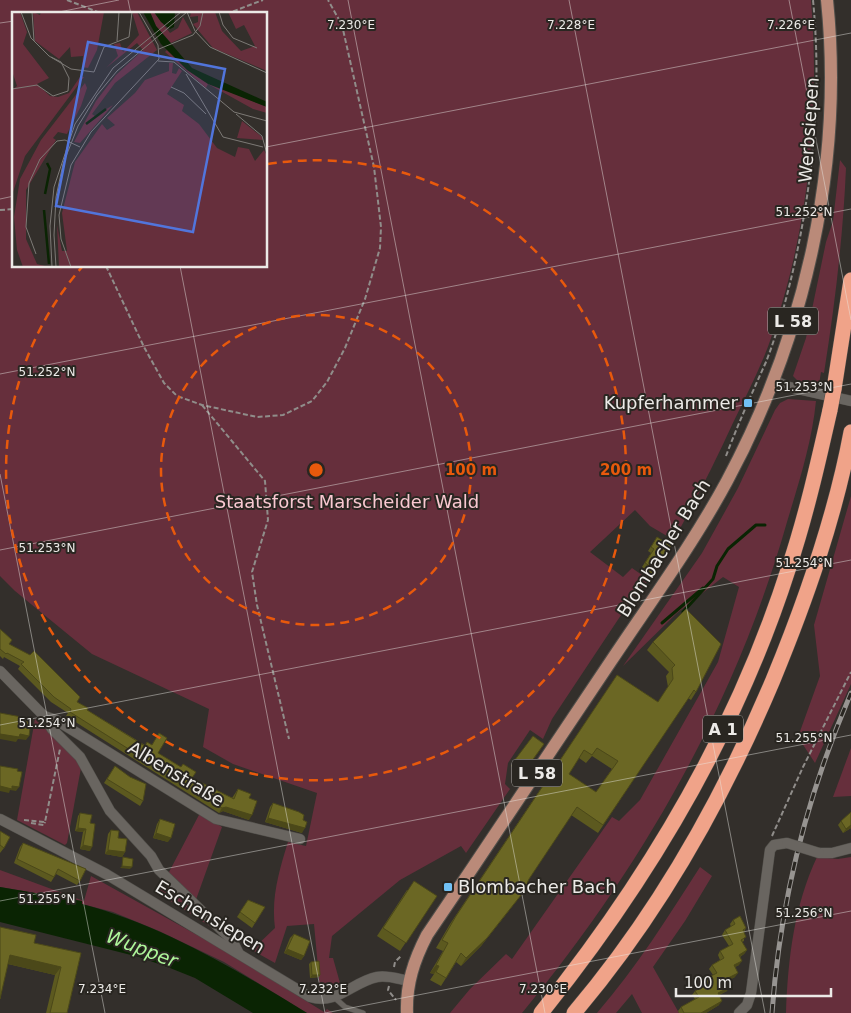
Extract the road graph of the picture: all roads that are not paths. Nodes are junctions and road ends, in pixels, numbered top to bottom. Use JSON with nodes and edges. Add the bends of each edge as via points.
{"nodes":[{"id":1,"x":827,"y":0,"type":"edge"},
{"id":2,"x":810,"y":261,"type":"joint"},
{"id":3,"x":851,"y":280,"type":"edge"},
{"id":4,"x":773,"y":380,"type":"junction"},
{"id":5,"x":851,"y":401,"type":"edge"},
{"id":6,"x":851,"y":432,"type":"edge"},
{"id":7,"x":0,"y":672,"type":"edge"},
{"id":8,"x":44,"y":716,"type":"junction"},
{"id":9,"x":0,"y":819,"type":"edge"},
{"id":10,"x":300,"y":839,"type":"dead end"},
{"id":11,"x":851,"y":848,"type":"edge"},
{"id":12,"x":239,"y":953,"type":"junction"},
{"id":13,"x":409,"y":981,"type":"junction"},
{"id":14,"x":334,"y":998,"type":"junction"},
{"id":15,"x":363,"y":1013,"type":"edge"},
{"id":16,"x":407,"y":1013,"type":"edge"},
{"id":17,"x":542,"y":1013,"type":"edge"},
{"id":18,"x":574,"y":1013,"type":"edge"},
{"id":19,"x":739,"y":1013,"type":"edge"}],
"edges":[{"from":1,"to":2,"type":"main road","name":"Werbsiepen","number":"L 58","via":[[830,59],[828,132]]},
{"from":2,"to":4,"type":"main road","name":"Blombacher Bach","number":"L 58"},
{"from":3,"to":17,"type":"highway","number":"A 1","bridge":true,"via":[[830,410],[808,504],[769,623],[732,711],[697,780],[642,874],[595,944]]},
{"from":4,"to":5,"type":"street","via":[[798,390]]},
{"from":4,"to":13,"type":"main road","name":"Blombacher Bach","number":"L 58","via":[[742,451],[692,542],[427,935],[414,960]]},
{"from":6,"to":18,"type":"highway","number":"A 1","via":[[832,512],[799,616],[740,754],[668,887],[616,962]]},
{"from":7,"to":8,"type":"street"},
{"from":8,"to":10,"type":"street","name":"Albenstraße","via":[[56,720],[216,819]]},
{"from":8,"to":12,"type":"street","via":[[52,729],[80,757],[110,812],[151,856],[159,870],[232,940]]},
{"from":9,"to":12,"type":"street","name":"Eschensiepen","via":[[106,874]]},
{"from":11,"to":19,"type":"street","bridge":true,"via":[[819,853],[787,843],[770,850],[751,993],[747,1005]]},
{"from":12,"to":14,"type":"street","name":"Eschensiepen","via":[[310,996]]},
{"from":13,"to":14,"type":"street","via":[[378,977]]},
{"from":13,"to":16,"type":"main road","name":"Blombacher Bach","number":"L 58"},
{"from":14,"to":15,"type":"lane","via":[[345,1007]]}]}
